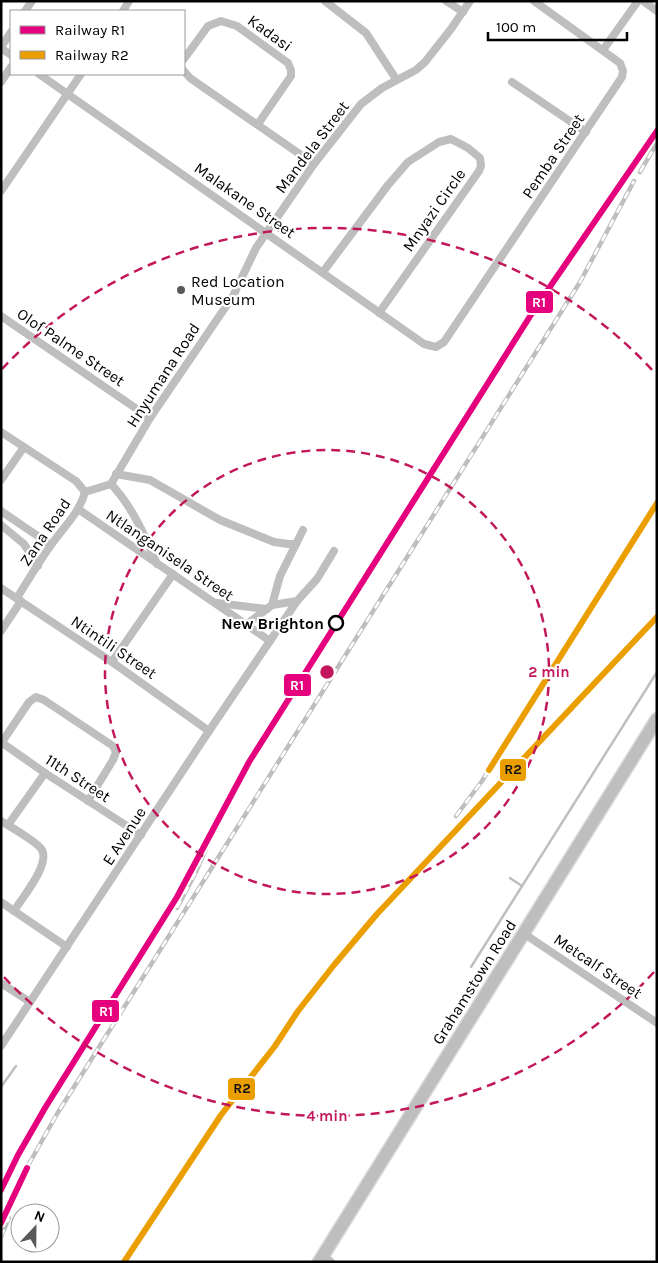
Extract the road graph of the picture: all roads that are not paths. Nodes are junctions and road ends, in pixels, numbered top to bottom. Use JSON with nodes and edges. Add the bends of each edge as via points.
{"nodes":[{"id":1,"x":325,"y":1,"type":"edge"},
{"id":2,"x":446,"y":1,"type":"edge"},
{"id":3,"x":470,"y":1,"type":"edge"},
{"id":4,"x":534,"y":1,"type":"edge"},
{"id":5,"x":638,"y":1,"type":"edge"},
{"id":6,"x":643,"y":1,"type":"edge"},
{"id":7,"x":657,"y":11,"type":"edge"},
{"id":8,"x":463,"y":12,"type":"junction"},
{"id":9,"x":10,"y":34,"type":"edge"},
{"id":10,"x":1,"y":48,"type":"edge"},
{"id":11,"x":603,"y":50,"type":"junction"},
{"id":12,"x":185,"y":58,"type":"edge"},
{"id":13,"x":10,"y":69,"type":"edge"},
{"id":14,"x":185,"y":72,"type":"edge"},
{"id":15,"x":41,"y":75,"type":"edge"},
{"id":16,"x":80,"y":75,"type":"edge"},
{"id":17,"x":396,"y":80,"type":"junction"},
{"id":18,"x":1,"y":82,"type":"edge"},
{"id":19,"x":512,"y":82,"type":"dead end"},
{"id":20,"x":68,"y":93,"type":"junction"},
{"id":21,"x":258,"y":124,"type":"junction"},
{"id":22,"x":586,"y":132,"type":"junction"},
{"id":23,"x":314,"y":164,"type":"junction"},
{"id":24,"x":1,"y":191,"type":"edge"},
{"id":25,"x":267,"y":233,"type":"junction"},
{"id":26,"x":323,"y":272,"type":"junction"},
{"id":27,"x":380,"y":313,"type":"junction"},
{"id":28,"x":1,"y":316,"type":"edge"},
{"id":29,"x":436,"y":347,"type":"joint"},
{"id":30,"x":150,"y":418,"type":"junction"},
{"id":31,"x":1,"y":432,"type":"edge"},
{"id":32,"x":24,"y":447,"type":"junction"},
{"id":33,"x":116,"y":474,"type":"junction"},
{"id":34,"x":1,"y":480,"type":"edge"},
{"id":35,"x":110,"y":484,"type":"junction"},
{"id":36,"x":85,"y":492,"type":"junction"},
{"id":37,"x":78,"y":509,"type":"junction"},
{"id":38,"x":1,"y":511,"type":"edge"},
{"id":39,"x":1,"y":525,"type":"edge"},
{"id":40,"x":303,"y":530,"type":"dead end"},
{"id":41,"x":41,"y":538,"type":"junction"},
{"id":42,"x":24,"y":544,"type":"junction"},
{"id":43,"x":296,"y":544,"type":"junction"},
{"id":44,"x":51,"y":545,"type":"junction"},
{"id":45,"x":334,"y":551,"type":"dead end"},
{"id":46,"x":157,"y":564,"type":"junction"},
{"id":47,"x":38,"y":566,"type":"junction"},
{"id":48,"x":173,"y":574,"type":"junction"},
{"id":49,"x":1,"y":588,"type":"edge"},
{"id":50,"x":19,"y":600,"type":"junction"},
{"id":51,"x":297,"y":601,"type":"junction"},
{"id":52,"x":216,"y":603,"type":"junction"},
{"id":53,"x":270,"y":607,"type":"junction"},
{"id":54,"x":247,"y":624,"type":"junction"},
{"id":55,"x":1,"y":631,"type":"edge"},
{"id":56,"x":270,"y":641,"type":"junction"},
{"id":57,"x":112,"y":662,"type":"junction"},
{"id":58,"x":657,"y":719,"type":"edge"},
{"id":59,"x":210,"y":731,"type":"junction"},
{"id":60,"x":2,"y":742,"type":"edge"},
{"id":61,"x":45,"y":773,"type":"junction"},
{"id":62,"x":88,"y":800,"type":"junction"},
{"id":63,"x":5,"y":823,"type":"edge"},
{"id":64,"x":141,"y":835,"type":"junction"},
{"id":65,"x":1,"y":902,"type":"edge"},
{"id":66,"x":14,"y":911,"type":"junction"},
{"id":67,"x":523,"y":933,"type":"junction"},
{"id":68,"x":67,"y":947,"type":"junction"},
{"id":69,"x":1,"y":983,"type":"edge"},
{"id":70,"x":30,"y":1002,"type":"junction"},
{"id":71,"x":657,"y":1023,"type":"edge"},
{"id":72,"x":1,"y":1046,"type":"edge"},
{"id":73,"x":324,"y":1260,"type":"edge"}],
"edges":[{"from":1,"to":17,"type":"street","via":[[366,33]]},
{"from":2,"to":8,"type":"street"},
{"from":3,"to":8,"type":"street","name":"Mandela Street"},
{"from":4,"to":11,"type":"street","name":"Pemba Street"},
{"from":5,"to":11,"type":"street"},
{"from":6,"to":7,"type":"street"},
{"from":8,"to":17,"type":"street","name":"Mandela Street","via":[[425,62]]},
{"from":9,"to":10,"type":"street"},
{"from":11,"to":22,"type":"street","name":"Pemba Street","via":[[620,63],[622,78]]},
{"from":12,"to":21,"type":"street","name":"Kadasi","via":[[208,26],[221,20],[237,26],[288,63],[290,76]]},
{"from":13,"to":18,"type":"street"},
{"from":14,"to":21,"type":"street"},
{"from":15,"to":20,"type":"street","name":"Malakane Street"},
{"from":16,"to":20,"type":"street"},
{"from":17,"to":23,"type":"street","name":"Mandela Street","via":[[370,96],[354,111]]},
{"from":19,"to":22,"type":"street"},
{"from":20,"to":24,"type":"street"},
{"from":20,"to":25,"type":"street","name":"Malakane Street"},
{"from":21,"to":23,"type":"street"},
{"from":22,"to":29,"type":"street","name":"Pemba Street","via":[[444,342]]},
{"from":23,"to":25,"type":"street","name":"Mandela Street"},
{"from":25,"to":26,"type":"street","name":"Malakane Street"},
{"from":25,"to":30,"type":"street","name":"Hnyumana Road","via":[[251,256],[233,296]]},
{"from":26,"to":27,"type":"street","name":"Malakane Street"},
{"from":26,"to":27,"type":"street","name":"Mnyazi Circle","via":[[408,162],[432,145],[446,140],[451,139],[468,148],[480,158],[482,166],[479,172]]},
{"from":27,"to":29,"type":"street","name":"Malakane Street","via":[[424,344]]},
{"from":28,"to":30,"type":"street","name":"Olof Palme Street"},
{"from":30,"to":33,"type":"street","name":"Hnyumana Road"},
{"from":31,"to":32,"type":"street","name":"Zana Road"},
{"from":32,"to":34,"type":"street"},
{"from":32,"to":36,"type":"street","name":"Zana Road","via":[[76,481]]},
{"from":33,"to":35,"type":"street","name":"Hnyumana Road"},
{"from":33,"to":43,"type":"street","via":[[150,480],[220,520],[274,542]]},
{"from":35,"to":36,"type":"street"},
{"from":35,"to":46,"type":"street","via":[[133,514]]},
{"from":36,"to":37,"type":"street","name":"Zana Road"},
{"from":37,"to":44,"type":"street","name":"Zana Road"},
{"from":37,"to":46,"type":"street","name":"Ntlanganisela Street"},
{"from":38,"to":41,"type":"street"},
{"from":39,"to":42,"type":"street"},
{"from":40,"to":43,"type":"street"},
{"from":41,"to":42,"type":"street"},
{"from":41,"to":44,"type":"street"},
{"from":42,"to":47,"type":"street"},
{"from":43,"to":53,"type":"street","via":[[280,576]]},
{"from":44,"to":47,"type":"street","name":"Zana Road"},
{"from":45,"to":51,"type":"street","name":"E Avenue","via":[[317,579]]},
{"from":46,"to":48,"type":"street","name":"Ntlanganisela Street"},
{"from":47,"to":50,"type":"street","name":"Zana Road"},
{"from":48,"to":52,"type":"street","name":"Ntlanganisela Street"},
{"from":48,"to":57,"type":"street"},
{"from":49,"to":50,"type":"street","name":"Ntintili Street"},
{"from":50,"to":55,"type":"street","name":"Zana Road"},
{"from":50,"to":57,"type":"street","name":"Ntintili Street"},
{"from":51,"to":53,"type":"street"},
{"from":51,"to":56,"type":"street","name":"E Avenue"},
{"from":52,"to":53,"type":"street"},
{"from":52,"to":54,"type":"street","name":"Ntlanganisela Street"},
{"from":53,"to":54,"type":"street"},
{"from":54,"to":56,"type":"street","name":"Ntlanganisela Street"},
{"from":56,"to":59,"type":"street","name":"E Avenue"},
{"from":57,"to":59,"type":"street","name":"Ntintili Street"},
{"from":58,"to":67,"type":"main road","name":"Grahamstown Road"},
{"from":59,"to":64,"type":"street","name":"E Avenue"},
{"from":60,"to":61,"type":"street","name":"11th Street"},
{"from":60,"to":62,"type":"street","via":[[29,702],[36,697],[92,731],[113,746],[116,752]]},
{"from":61,"to":62,"type":"street","name":"11th Street"},
{"from":61,"to":63,"type":"street"},
{"from":62,"to":64,"type":"street","name":"11th Street"},
{"from":63,"to":66,"type":"street","via":[[41,848],[44,857],[42,866]]},
{"from":64,"to":68,"type":"street","name":"E Avenue"},
{"from":65,"to":66,"type":"street"},
{"from":66,"to":68,"type":"street"},
{"from":67,"to":71,"type":"street","name":"Metcalf Street"},
{"from":67,"to":73,"type":"main road","name":"Grahamstown Road"},
{"from":68,"to":70,"type":"street","name":"E Avenue"},
{"from":69,"to":70,"type":"street"},
{"from":70,"to":72,"type":"street","name":"E Avenue"}]}
